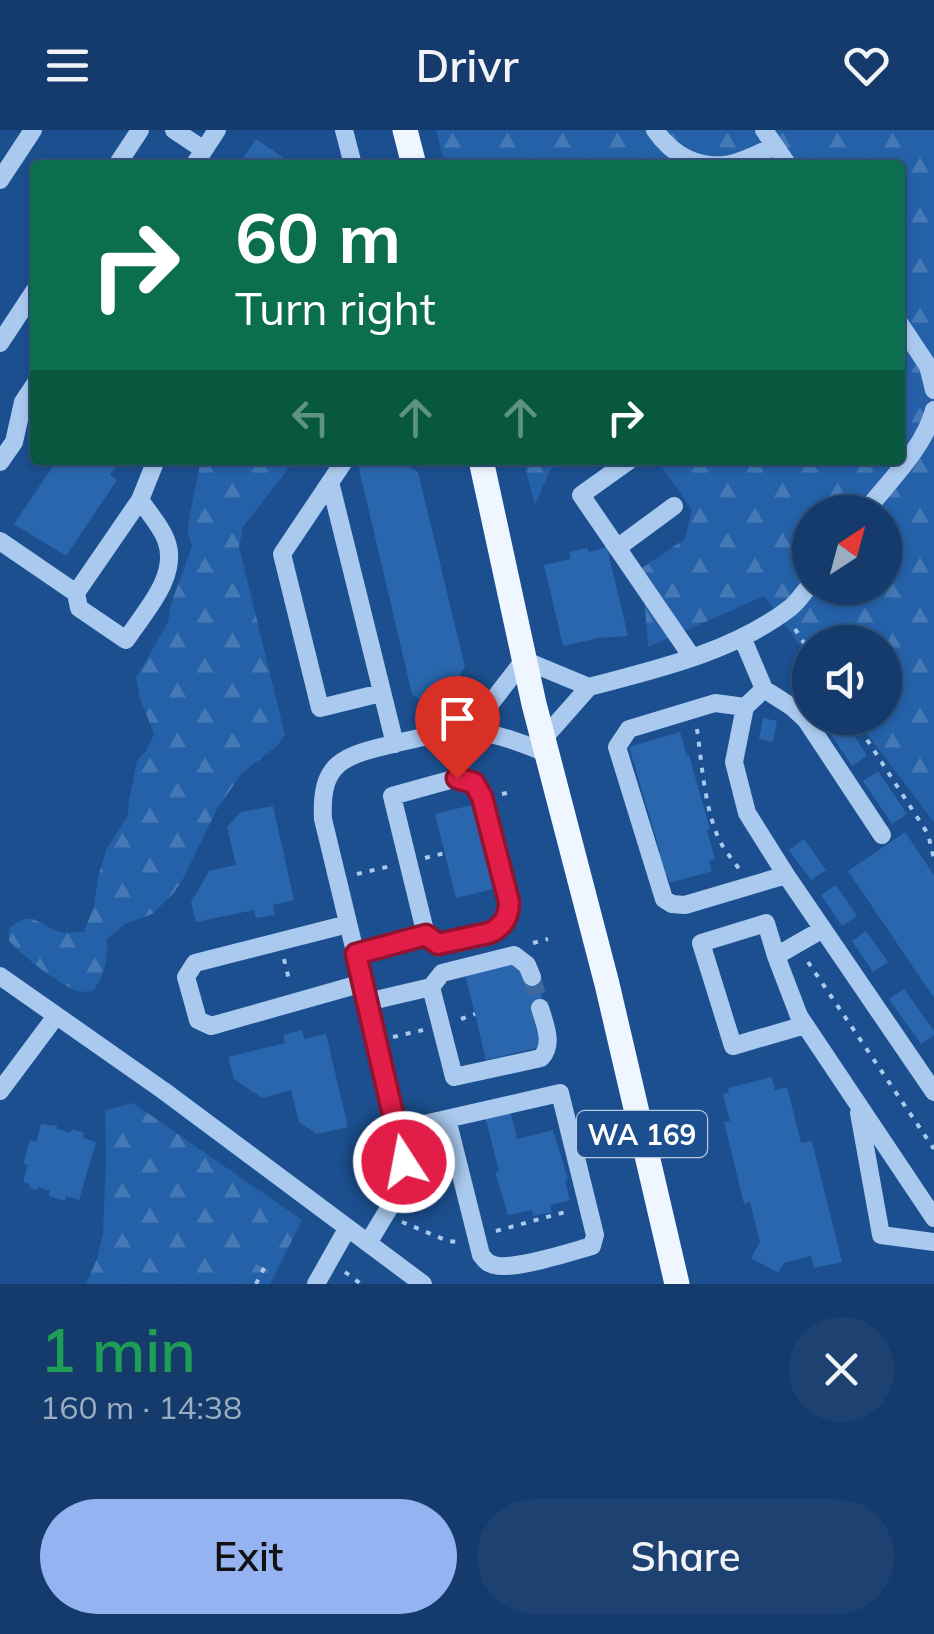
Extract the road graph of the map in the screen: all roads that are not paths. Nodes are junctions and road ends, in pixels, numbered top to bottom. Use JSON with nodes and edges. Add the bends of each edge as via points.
{"nodes":[{"id":1,"x":33,"y":130,"type":"edge"},
{"id":2,"x":140,"y":130,"type":"edge"},
{"id":3,"x":174,"y":130,"type":"edge"},
{"id":4,"x":218,"y":130,"type":"edge"},
{"id":5,"x":344,"y":130,"type":"edge"},
{"id":6,"x":405,"y":130,"type":"edge"},
{"id":7,"x":656,"y":130,"type":"edge"},
{"id":8,"x":769,"y":138,"type":"edge"},
{"id":9,"x":199,"y":158,"type":"edge"},
{"id":10,"x":120,"y":160,"type":"edge"},
{"id":11,"x":352,"y":160,"type":"edge"},
{"id":12,"x":413,"y":160,"type":"edge"},
{"id":13,"x":689,"y":160,"type":"edge"},
{"id":14,"x":735,"y":160,"type":"edge"},
{"id":15,"x":784,"y":160,"type":"edge"},
{"id":16,"x":0,"y":180,"type":"edge"},
{"id":17,"x":30,"y":302,"type":"edge"},
{"id":18,"x":905,"y":332,"type":"edge"},
{"id":19,"x":0,"y":342,"type":"edge"},
{"id":20,"x":934,"y":390,"type":"edge"},
{"id":21,"x":30,"y":392,"type":"edge"},
{"id":22,"x":934,"y":410,"type":"edge"},
{"id":23,"x":905,"y":461,"type":"edge"},
{"id":24,"x":0,"y":462,"type":"edge"},
{"id":25,"x":154,"y":465,"type":"edge"},
{"id":26,"x":342,"y":465,"type":"edge"},
{"id":27,"x":482,"y":465,"type":"edge"},
{"id":28,"x":623,"y":465,"type":"edge"},
{"id":29,"x":902,"y":465,"type":"edge"},
{"id":30,"x":330,"y":482,"type":"junction"},
{"id":31,"x":878,"y":495,"type":"edge"},
{"id":32,"x":140,"y":500,"type":"junction"},
{"id":33,"x":674,"y":506,"type":"dead end"},
{"id":34,"x":0,"y":541,"type":"edge"},
{"id":35,"x":617,"y":548,"type":"junction"},
{"id":36,"x":76,"y":594,"type":"junction"},
{"id":37,"x":794,"y":605,"type":"edge"},
{"id":38,"x":742,"y":638,"type":"junction"},
{"id":39,"x":692,"y":657,"type":"junction"},
{"id":40,"x":524,"y":660,"type":"junction"},
{"id":41,"x":588,"y":687,"type":"junction"},
{"id":42,"x":764,"y":689,"type":"junction"},
{"id":43,"x":381,"y":693,"type":"junction"},
{"id":44,"x":745,"y":707,"type":"junction"},
{"id":45,"x":454,"y":730,"type":"junction"},
{"id":46,"x":395,"y":744,"type":"junction"},
{"id":47,"x":544,"y":746,"type":"junction"},
{"id":48,"x":882,"y":834,"type":"dead end"},
{"id":49,"x":786,"y":875,"type":"junction"},
{"id":50,"x":348,"y":924,"type":"junction"},
{"id":51,"x":823,"y":929,"type":"junction"},
{"id":52,"x":426,"y":935,"type":"junction"},
{"id":53,"x":356,"y":954,"type":"junction"},
{"id":54,"x":776,"y":956,"type":"junction"},
{"id":55,"x":0,"y":976,"type":"edge"},
{"id":56,"x":532,"y":976,"type":"dead end"},
{"id":57,"x":363,"y":983,"type":"junction"},
{"id":58,"x":432,"y":986,"type":"junction"},
{"id":59,"x":367,"y":1002,"type":"junction"},
{"id":60,"x":540,"y":1008,"type":"tunnel mouth"},
{"id":61,"x":56,"y":1016,"type":"junction"},
{"id":62,"x":805,"y":1025,"type":"junction"},
{"id":63,"x":0,"y":1091,"type":"edge"},
{"id":64,"x":934,"y":1092,"type":"edge"},
{"id":65,"x":857,"y":1103,"type":"junction"},
{"id":66,"x":447,"y":1119,"type":"junction"},
{"id":67,"x":398,"y":1130,"type":"junction"},
{"id":68,"x":934,"y":1218,"type":"edge"},
{"id":69,"x":348,"y":1229,"type":"junction"},
{"id":70,"x":934,"y":1242,"type":"edge"},
{"id":71,"x":368,"y":1244,"type":"junction"},
{"id":72,"x":316,"y":1284,"type":"edge"},
{"id":73,"x":423,"y":1284,"type":"edge"},
{"id":74,"x":677,"y":1284,"type":"edge"}],
"edges":[{"from":1,"to":16,"type":"street"},
{"from":2,"to":10,"type":"street"},
{"from":3,"to":9,"type":"street"},
{"from":4,"to":9,"type":"street"},
{"from":5,"to":11,"type":"street"},
{"from":6,"to":12,"type":"main road"},
{"from":7,"to":13,"type":"street"},
{"from":8,"to":14,"type":"street"},
{"from":8,"to":15,"type":"street"},
{"from":17,"to":19,"type":"street"},
{"from":18,"to":20,"type":"street","via":[[928,366]]},
{"from":21,"to":24,"type":"street","via":[[14,442]]},
{"from":22,"to":23,"type":"street"},
{"from":25,"to":32,"type":"street"},
{"from":26,"to":30,"type":"street"},
{"from":27,"to":40,"type":"main road","number":"WA 169"},
{"from":28,"to":35,"type":"street","via":[[581,495]]},
{"from":29,"to":31,"type":"street"},
{"from":30,"to":43,"type":"street"},
{"from":30,"to":43,"type":"street","via":[[282,554],[320,708]]},
{"from":32,"to":36,"type":"street"},
{"from":32,"to":36,"type":"street","via":[[166,539],[170,558],[167,577],[126,640],[79,608]]},
{"from":33,"to":35,"type":"street"},
{"from":34,"to":36,"type":"street"},
{"from":35,"to":39,"type":"street"},
{"from":37,"to":38,"type":"street"},
{"from":38,"to":39,"type":"street"},
{"from":38,"to":42,"type":"street"},
{"from":39,"to":41,"type":"street"},
{"from":40,"to":41,"type":"street"},
{"from":40,"to":45,"type":"street","via":[[487,708]]},
{"from":40,"to":47,"type":"main road","number":"WA 169"},
{"from":41,"to":47,"type":"street"},
{"from":42,"to":44,"type":"street"},
{"from":42,"to":48,"type":"street","via":[[806,720]]},
{"from":43,"to":46,"type":"street"},
{"from":44,"to":49,"type":"street","via":[[734,762],[738,783],[747,812]]},
{"from":44,"to":49,"type":"street","via":[[715,703],[630,729],[617,747],[664,899],[685,905]]},
{"from":45,"to":46,"type":"street"},
{"from":45,"to":47,"type":"street"},
{"from":46,"to":50,"type":"street","via":[[348,756],[325,785],[323,820]]},
{"from":47,"to":74,"type":"main road","number":"WA 169"},
{"from":49,"to":51,"type":"street"},
{"from":50,"to":53,"type":"street"},
{"from":50,"to":57,"type":"street","via":[[195,964],[186,977],[198,1020],[211,1026]]},
{"from":51,"to":54,"type":"street"},
{"from":51,"to":64,"type":"street"},
{"from":52,"to":52,"type":"street","via":[[392,796],[457,778],[474,783],[482,797],[509,902],[507,918],[489,933],[438,944]]},
{"from":52,"to":53,"type":"street"},
{"from":53,"to":57,"type":"street"},
{"from":54,"to":62,"type":"street"},
{"from":54,"to":62,"type":"street","via":[[766,923],[701,943],[733,1046]]},
{"from":55,"to":61,"type":"street"},
{"from":56,"to":58,"type":"street","via":[[514,956],[442,972]]},
{"from":57,"to":59,"type":"street"},
{"from":58,"to":59,"type":"street"},
{"from":58,"to":60,"type":"street","via":[[454,1077],[545,1055],[549,1042]]},
{"from":59,"to":67,"type":"street"},
{"from":61,"to":63,"type":"street"},
{"from":61,"to":69,"type":"street"},
{"from":62,"to":65,"type":"street"},
{"from":65,"to":68,"type":"street"},
{"from":65,"to":70,"type":"street","via":[[881,1235]]},
{"from":66,"to":66,"type":"street","via":[[484,1260],[510,1267],[592,1246],[595,1235],[560,1094]]},
{"from":66,"to":67,"type":"street"},
{"from":67,"to":71,"type":"street","via":[[402,1186]]},
{"from":69,"to":71,"type":"street"},
{"from":69,"to":72,"type":"street"},
{"from":71,"to":73,"type":"street"}]}
